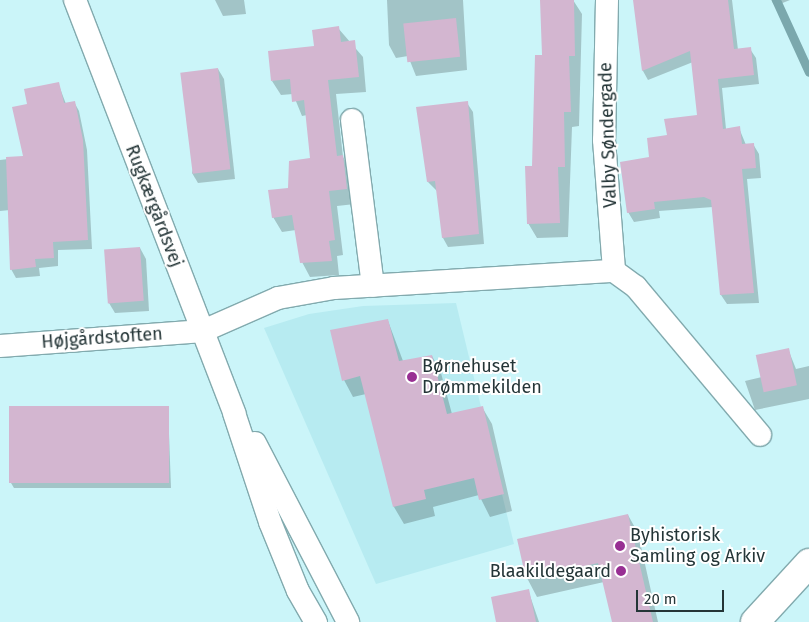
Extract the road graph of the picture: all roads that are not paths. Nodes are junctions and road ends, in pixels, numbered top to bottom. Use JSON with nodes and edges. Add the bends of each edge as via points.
{"nodes":[{"id":1,"x":75,"y":0,"type":"edge"},
{"id":2,"x":607,"y":0,"type":"edge"},
{"id":3,"x":352,"y":120,"type":"dead end"},
{"id":4,"x":614,"y":271,"type":"junction"},
{"id":5,"x":373,"y":286,"type":"junction"},
{"id":6,"x":203,"y":331,"type":"junction"},
{"id":7,"x":0,"y":346,"type":"edge"},
{"id":8,"x":234,"y":413,"type":"junction"},
{"id":9,"x":760,"y":435,"type":"dead end"},
{"id":10,"x":809,"y":563,"type":"edge"},
{"id":11,"x":316,"y":622,"type":"edge"},
{"id":12,"x":348,"y":622,"type":"edge"},
{"id":13,"x":755,"y":622,"type":"edge"}],
"edges":[{"from":1,"to":6,"type":"street","name":"Rugkærgårdsvej"},
{"from":2,"to":4,"type":"street","name":"Valby Søndergade","via":[[604,140]]},
{"from":3,"to":5,"type":"street"},
{"from":4,"to":5,"type":"street"},
{"from":4,"to":9,"type":"street","via":[[636,287]]},
{"from":5,"to":6,"type":"street","via":[[278,298]]},
{"from":6,"to":7,"type":"street","name":"Højgårdstoften"},
{"from":6,"to":8,"type":"street","name":"Rugkærgårdsvej"},
{"from":8,"to":11,"type":"street","name":"Rugkærgårdsvej","via":[[270,522],[298,592]]},
{"from":8,"to":12,"type":"street","name":"Rugkærgårdsvej","via":[[248,430]]},
{"from":10,"to":13,"type":"street"}]}
